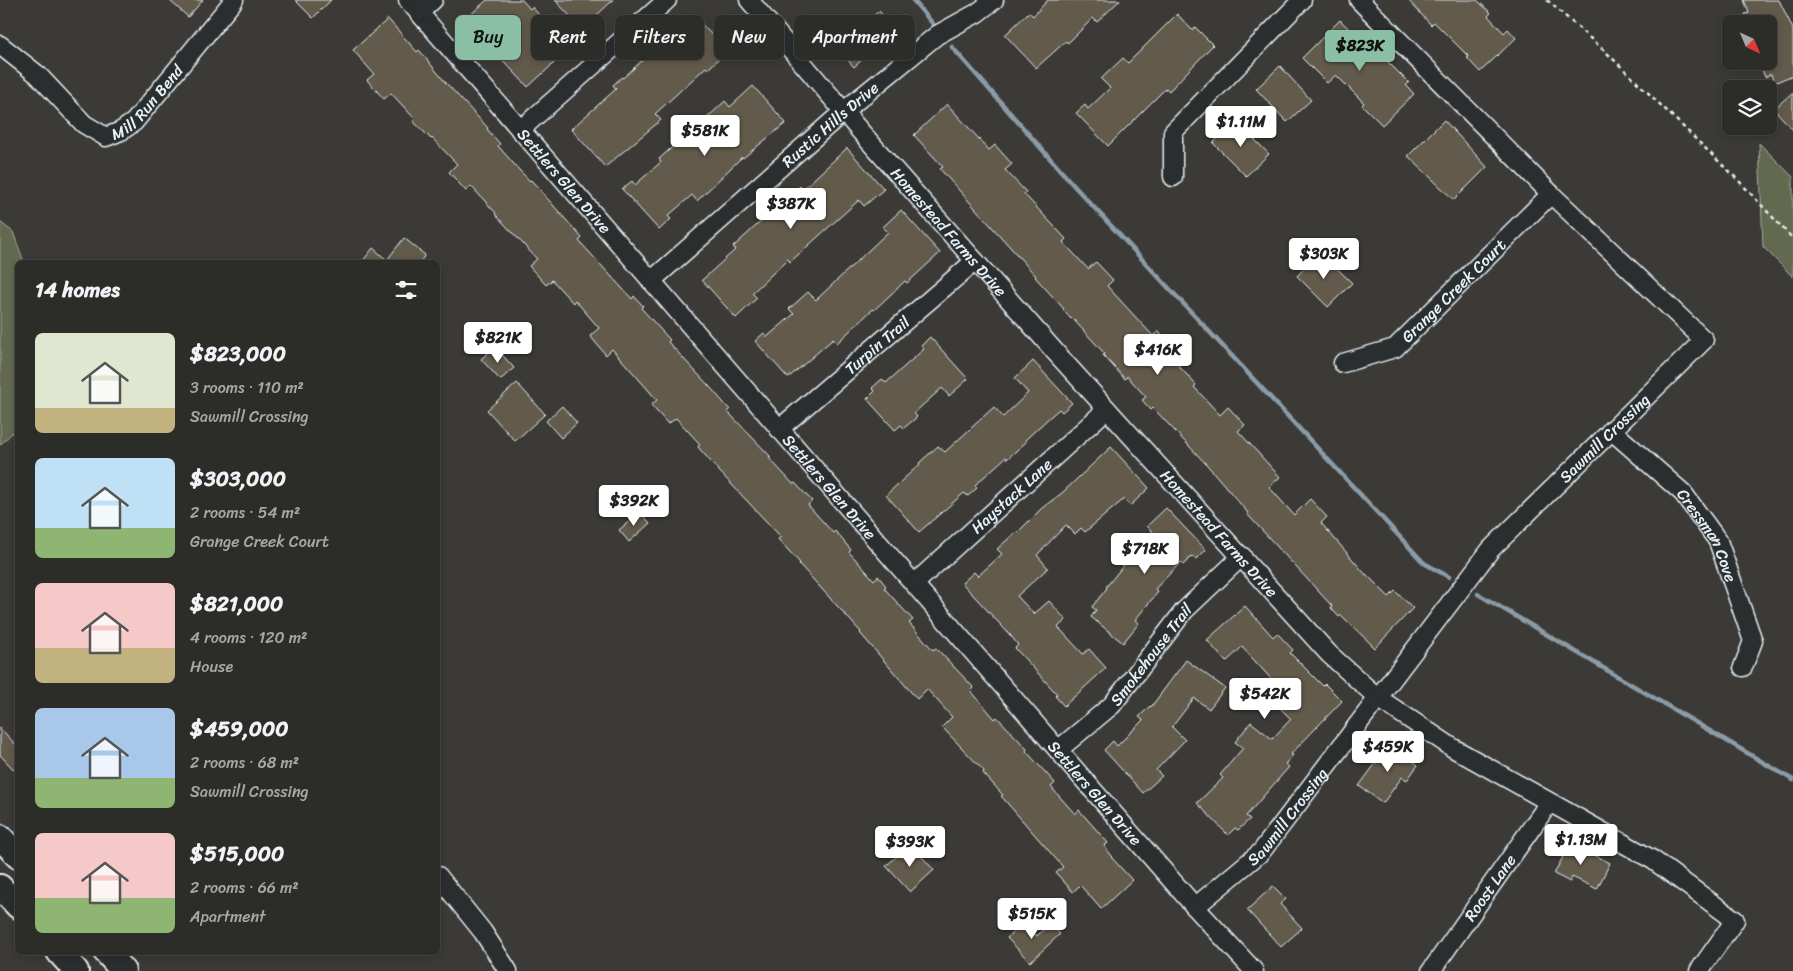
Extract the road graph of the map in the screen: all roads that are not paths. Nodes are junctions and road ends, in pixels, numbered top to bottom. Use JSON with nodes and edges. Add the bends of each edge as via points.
{"nodes":[{"id":1,"x":234,"y":0,"type":"edge"},
{"id":2,"x":433,"y":0,"type":"edge"},
{"id":3,"x":667,"y":0,"type":"edge"},
{"id":4,"x":749,"y":0,"type":"edge"},
{"id":5,"x":994,"y":0,"type":"edge"},
{"id":6,"x":1302,"y":0,"type":"edge"},
{"id":7,"x":1359,"y":0,"type":"edge"},
{"id":8,"x":413,"y":6,"type":"edge"},
{"id":9,"x":0,"y":45,"type":"edge"},
{"id":10,"x":844,"y":111,"type":"junction"},
{"id":11,"x":520,"y":130,"type":"junction"},
{"id":12,"x":1173,"y":178,"type":"dead end"},
{"id":13,"x":1551,"y":194,"type":"junction"},
{"id":14,"x":975,"y":260,"type":"junction"},
{"id":15,"x":651,"y":281,"type":"junction"},
{"id":16,"x":1343,"y":363,"type":"dead end"},
{"id":17,"x":1107,"y":409,"type":"junction"},
{"id":18,"x":779,"y":430,"type":"junction"},
{"id":19,"x":1611,"y":430,"type":"junction"},
{"id":20,"x":1242,"y":556,"type":"junction"},
{"id":21,"x":915,"y":583,"type":"junction"},
{"id":22,"x":1742,"y":667,"type":"dead end"},
{"id":23,"x":1378,"y":698,"type":"junction"},
{"id":24,"x":1058,"y":750,"type":"junction"},
{"id":25,"x":1549,"y":803,"type":"junction"},
{"id":26,"x":0,"y":837,"type":"edge"},
{"id":27,"x":15,"y":853,"type":"edge"},
{"id":28,"x":440,"y":878,"type":"edge"},
{"id":29,"x":0,"y":887,"type":"edge"},
{"id":30,"x":15,"y":903,"type":"edge"},
{"id":31,"x":1195,"y":907,"type":"junction"},
{"id":32,"x":62,"y":955,"type":"edge"},
{"id":33,"x":109,"y":955,"type":"edge"},
{"id":34,"x":76,"y":971,"type":"edge"},
{"id":35,"x":123,"y":971,"type":"edge"},
{"id":36,"x":508,"y":971,"type":"edge"},
{"id":37,"x":1254,"y":971,"type":"edge"},
{"id":38,"x":1431,"y":971,"type":"edge"},
{"id":39,"x":1699,"y":971,"type":"edge"}],
"edges":[{"from":1,"to":9,"type":"street","name":"Mill Run Bend","via":[[134,122],[106,136],[84,124],[38,75]]},
{"from":2,"to":8,"type":"street"},
{"from":3,"to":11,"type":"street"},
{"from":4,"to":10,"type":"street","name":"Homestead Farms Drive"},
{"from":5,"to":10,"type":"street","name":"Rustic Hills Drive","via":[[937,35]]},
{"from":6,"to":12,"type":"street","via":[[1173,132]]},
{"from":7,"to":13,"type":"street","name":"Sawmill Crossing"},
{"from":8,"to":11,"type":"street","name":"Settlers Glen Drive"},
{"from":10,"to":14,"type":"street","name":"Homestead Farms Drive"},
{"from":10,"to":15,"type":"street","name":"Rustic Hills Drive"},
{"from":11,"to":15,"type":"street","name":"Settlers Glen Drive"},
{"from":13,"to":16,"type":"street","name":"Grange Creek Court","via":[[1395,348]]},
{"from":13,"to":19,"type":"street","name":"Sawmill Crossing","via":[[1704,340]]},
{"from":14,"to":17,"type":"street","name":"Homestead Farms Drive"},
{"from":14,"to":18,"type":"street","name":"Turpin Trail"},
{"from":15,"to":18,"type":"street","name":"Settlers Glen Drive"},
{"from":17,"to":20,"type":"street","name":"Homestead Farms Drive"},
{"from":17,"to":21,"type":"street","name":"Haystack Lane"},
{"from":18,"to":21,"type":"street","name":"Settlers Glen Drive"},
{"from":19,"to":22,"type":"street","name":"Cressman Cove","via":[[1683,493],[1718,541],[1753,641]]},
{"from":19,"to":23,"type":"street","name":"Sawmill Crossing","via":[[1491,549]]},
{"from":20,"to":23,"type":"street","name":"Homestead Farms Drive","via":[[1329,654]]},
{"from":20,"to":24,"type":"street","name":"Smokehouse Trail","via":[[1184,611],[1112,705]]},
{"from":21,"to":24,"type":"street","name":"Settlers Glen Drive"},
{"from":23,"to":25,"type":"street","name":"Homestead Farms Drive","via":[[1453,748]]},
{"from":23,"to":31,"type":"street","name":"Sawmill Crossing","via":[[1261,852]]},
{"from":24,"to":31,"type":"street","name":"Settlers Glen Drive"},
{"from":25,"to":38,"type":"street","name":"Roost Lane"},
{"from":25,"to":39,"type":"street","name":"Homestead Farms Drive","via":[[1653,860],[1735,920]]},
{"from":26,"to":27,"type":"main road"},
{"from":28,"to":36,"type":"street","via":[[483,932]]},
{"from":29,"to":30,"type":"main road"},
{"from":31,"to":37,"type":"street","name":"Settlers Glen Drive"},
{"from":32,"to":34,"type":"main road"},
{"from":33,"to":35,"type":"main road"}]}
